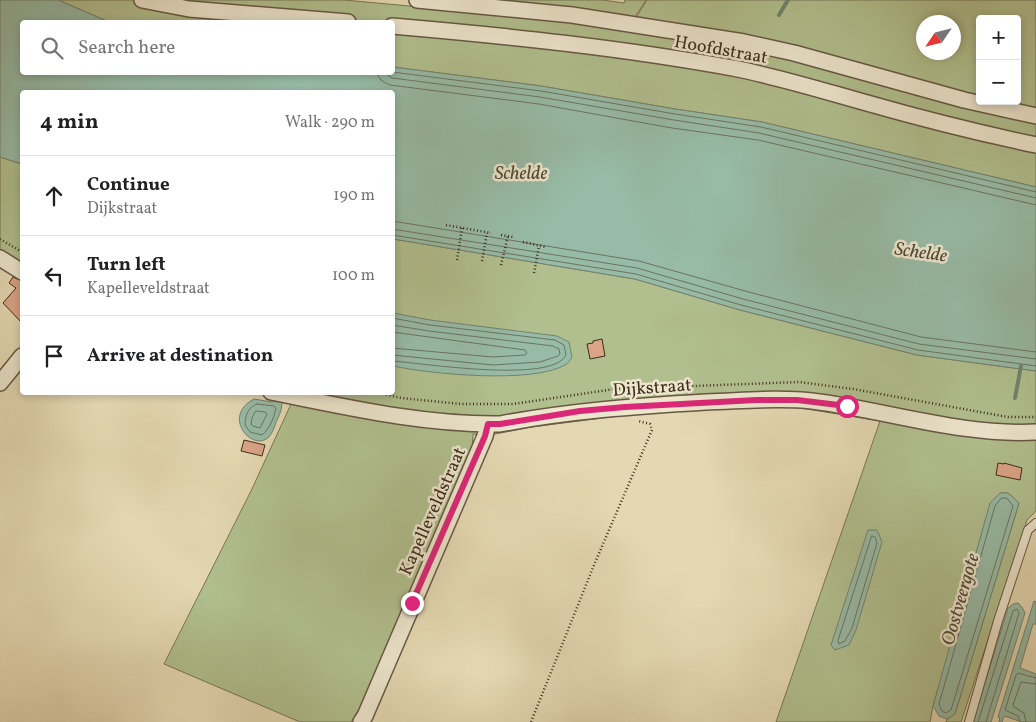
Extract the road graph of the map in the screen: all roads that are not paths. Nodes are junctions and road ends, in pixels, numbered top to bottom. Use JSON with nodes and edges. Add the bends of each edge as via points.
{"nodes":[{"id":1,"x":142,"y":0,"type":"edge"},
{"id":2,"x":417,"y":0,"type":"edge"},
{"id":3,"x":322,"y":20,"type":"edge"},
{"id":4,"x":395,"y":26,"type":"edge"},
{"id":5,"x":1036,"y":116,"type":"edge"},
{"id":6,"x":1036,"y":145,"type":"edge"},
{"id":7,"x":0,"y":258,"type":"edge"},
{"id":8,"x":20,"y":271,"type":"edge"},
{"id":9,"x":20,"y":358,"type":"edge"},
{"id":10,"x":0,"y":383,"type":"edge"},
{"id":11,"x":287,"y":395,"type":"edge"},
{"id":12,"x":488,"y":424,"type":"junction"},
{"id":13,"x":1036,"y":432,"type":"edge"},
{"id":14,"x":1036,"y":523,"type":"edge"},
{"id":15,"x":361,"y":722,"type":"edge"},
{"id":16,"x":969,"y":722,"type":"edge"}],
"edges":[{"from":1,"to":3,"type":"street","via":[[189,10]]},
{"from":2,"to":5,"type":"street","via":[[572,15],[744,42]]},
{"from":4,"to":6,"type":"street","name":"Hoofdstraat","via":[[569,43],[738,69],[957,128]]},
{"from":7,"to":8,"type":"street"},
{"from":9,"to":10,"type":"street"},
{"from":11,"to":12,"type":"street","name":"Dijkstraat","via":[[384,413]]},
{"from":12,"to":13,"type":"street","name":"Dijkstraat","via":[[625,407],[797,400],[991,431]]},
{"from":12,"to":15,"type":"street","name":"Kapelleveldstraat"},
{"from":14,"to":16,"type":"lane","via":[[1028,530]]}]}
